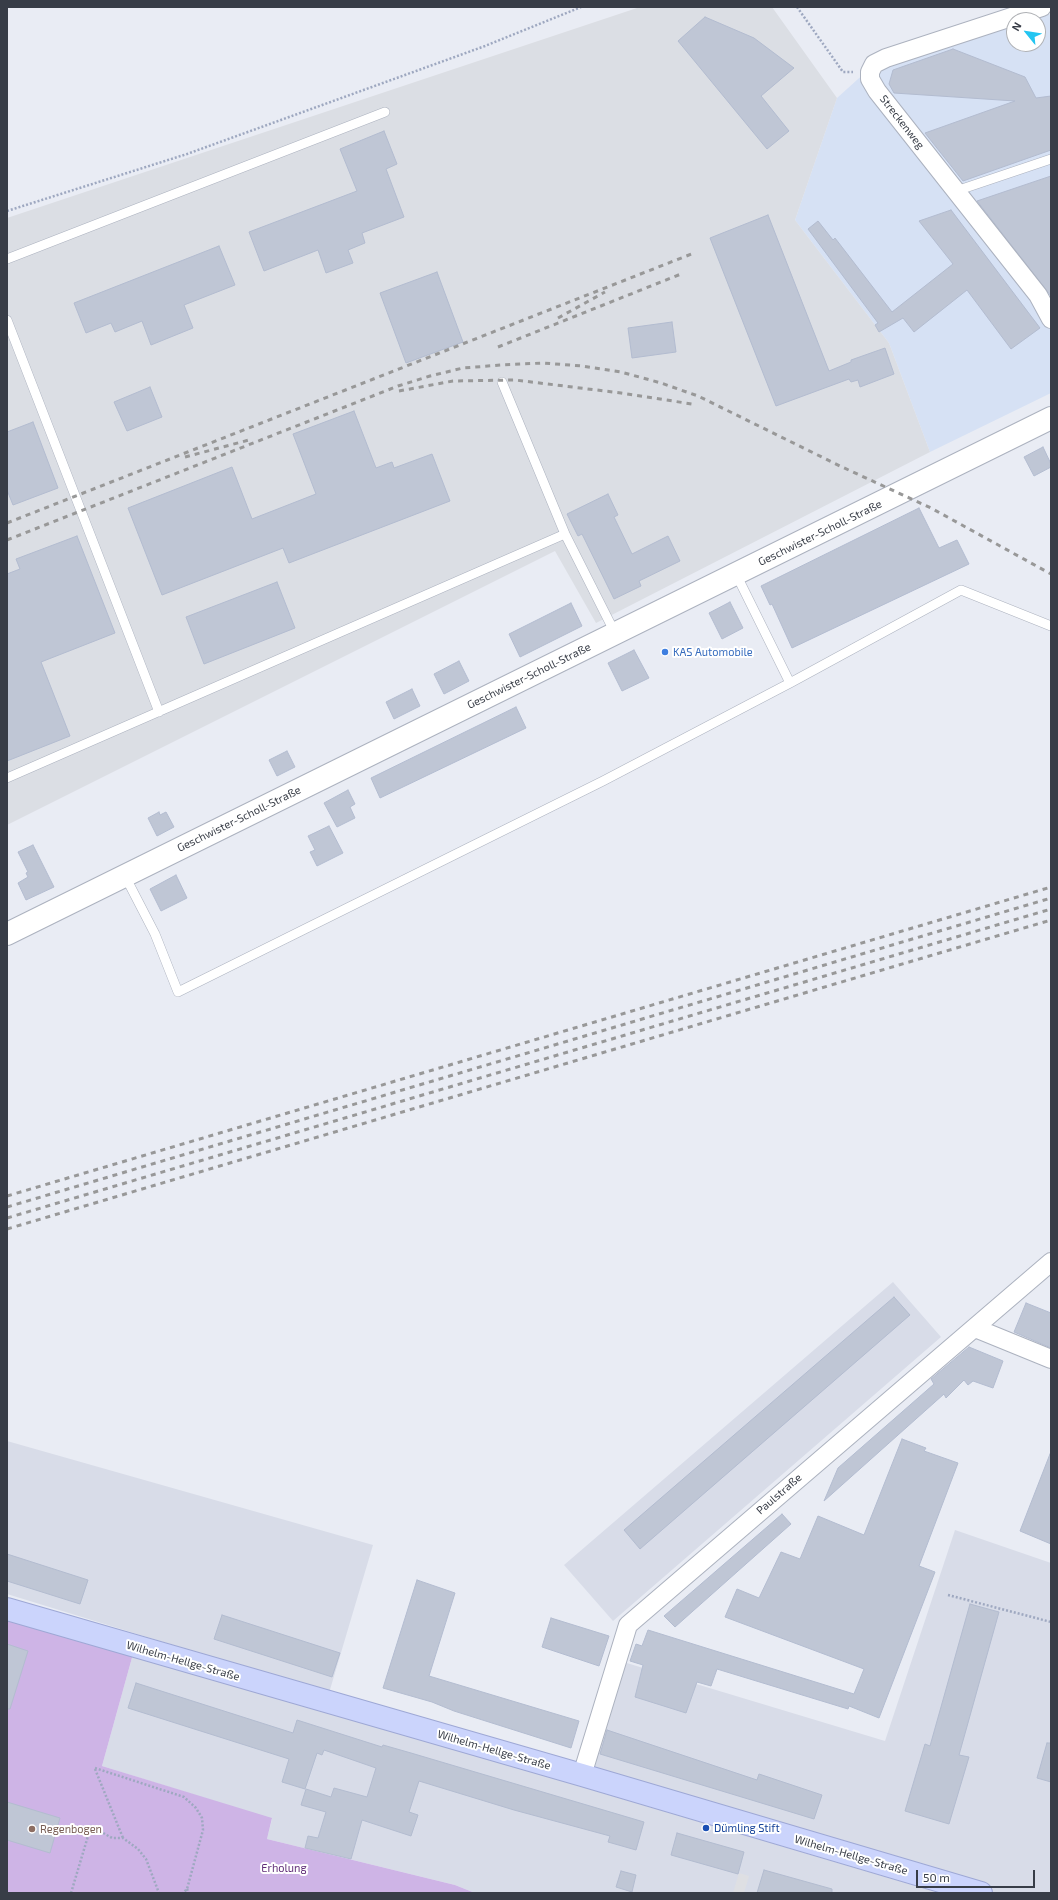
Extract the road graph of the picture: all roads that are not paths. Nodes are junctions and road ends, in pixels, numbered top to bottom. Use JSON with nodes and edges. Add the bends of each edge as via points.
{"nodes":[{"id":1,"x":1042,"y":7,"type":"edge"},
{"id":2,"x":385,"y":112,"type":"dead end"},
{"id":3,"x":1051,"y":159,"type":"edge"},
{"id":4,"x":956,"y":191,"type":"junction"},
{"id":5,"x":7,"y":259,"type":"edge"},
{"id":6,"x":1051,"y":319,"type":"edge"},
{"id":7,"x":7,"y":320,"type":"edge"},
{"id":8,"x":502,"y":382,"type":"dead end"},
{"id":9,"x":1051,"y":418,"type":"edge"},
{"id":10,"x":565,"y":534,"type":"junction"},
{"id":11,"x":736,"y":574,"type":"junction"},
{"id":12,"x":1051,"y":626,"type":"edge"},
{"id":13,"x":615,"y":633,"type":"junction"},
{"id":14,"x":790,"y":683,"type":"junction"},
{"id":15,"x":159,"y":712,"type":"junction"},
{"id":16,"x":7,"y":778,"type":"edge"},
{"id":17,"x":125,"y":876,"type":"junction"},
{"id":18,"x":7,"y":934,"type":"edge"},
{"id":19,"x":1051,"y":1262,"type":"edge"},
{"id":20,"x":975,"y":1328,"type":"junction"},
{"id":21,"x":1051,"y":1359,"type":"edge"},
{"id":22,"x":7,"y":1609,"type":"edge"},
{"id":23,"x":582,"y":1775,"type":"junction"},
{"id":24,"x":981,"y":1893,"type":"edge"}],
"edges":[{"from":1,"to":4,"type":"street","name":"Streckenweg","via":[[886,58],[874,64],[870,72],[870,79],[877,90]]},
{"from":2,"to":5,"type":"lane"},
{"from":3,"to":4,"type":"lane"},
{"from":4,"to":6,"type":"street","name":"Streckenweg","via":[[1038,295]]},
{"from":7,"to":15,"type":"lane"},
{"from":8,"to":10,"type":"lane"},
{"from":9,"to":11,"type":"street","name":"Geschwister-Scholl-Straße"},
{"from":10,"to":13,"type":"lane"},
{"from":10,"to":15,"type":"lane"},
{"from":11,"to":13,"type":"street","name":"Geschwister-Scholl-Straße"},
{"from":11,"to":14,"type":"lane"},
{"from":12,"to":14,"type":"lane","via":[[961,590]]},
{"from":13,"to":17,"type":"street","name":"Geschwister-Scholl-Straße"},
{"from":14,"to":17,"type":"lane","via":[[603,782],[178,992],[155,934]]},
{"from":15,"to":16,"type":"lane"},
{"from":17,"to":18,"type":"street","name":"Geschwister-Scholl-Straße"},
{"from":19,"to":20,"type":"street","name":"Paulstraße"},
{"from":20,"to":21,"type":"street"},
{"from":20,"to":23,"type":"street","name":"Paulstraße","via":[[628,1625]]},
{"from":22,"to":23,"type":"main road","name":"Wilhelm-Hellge-Straße"},
{"from":23,"to":24,"type":"main road","name":"Wilhelm-Hellge-Straße"}]}
